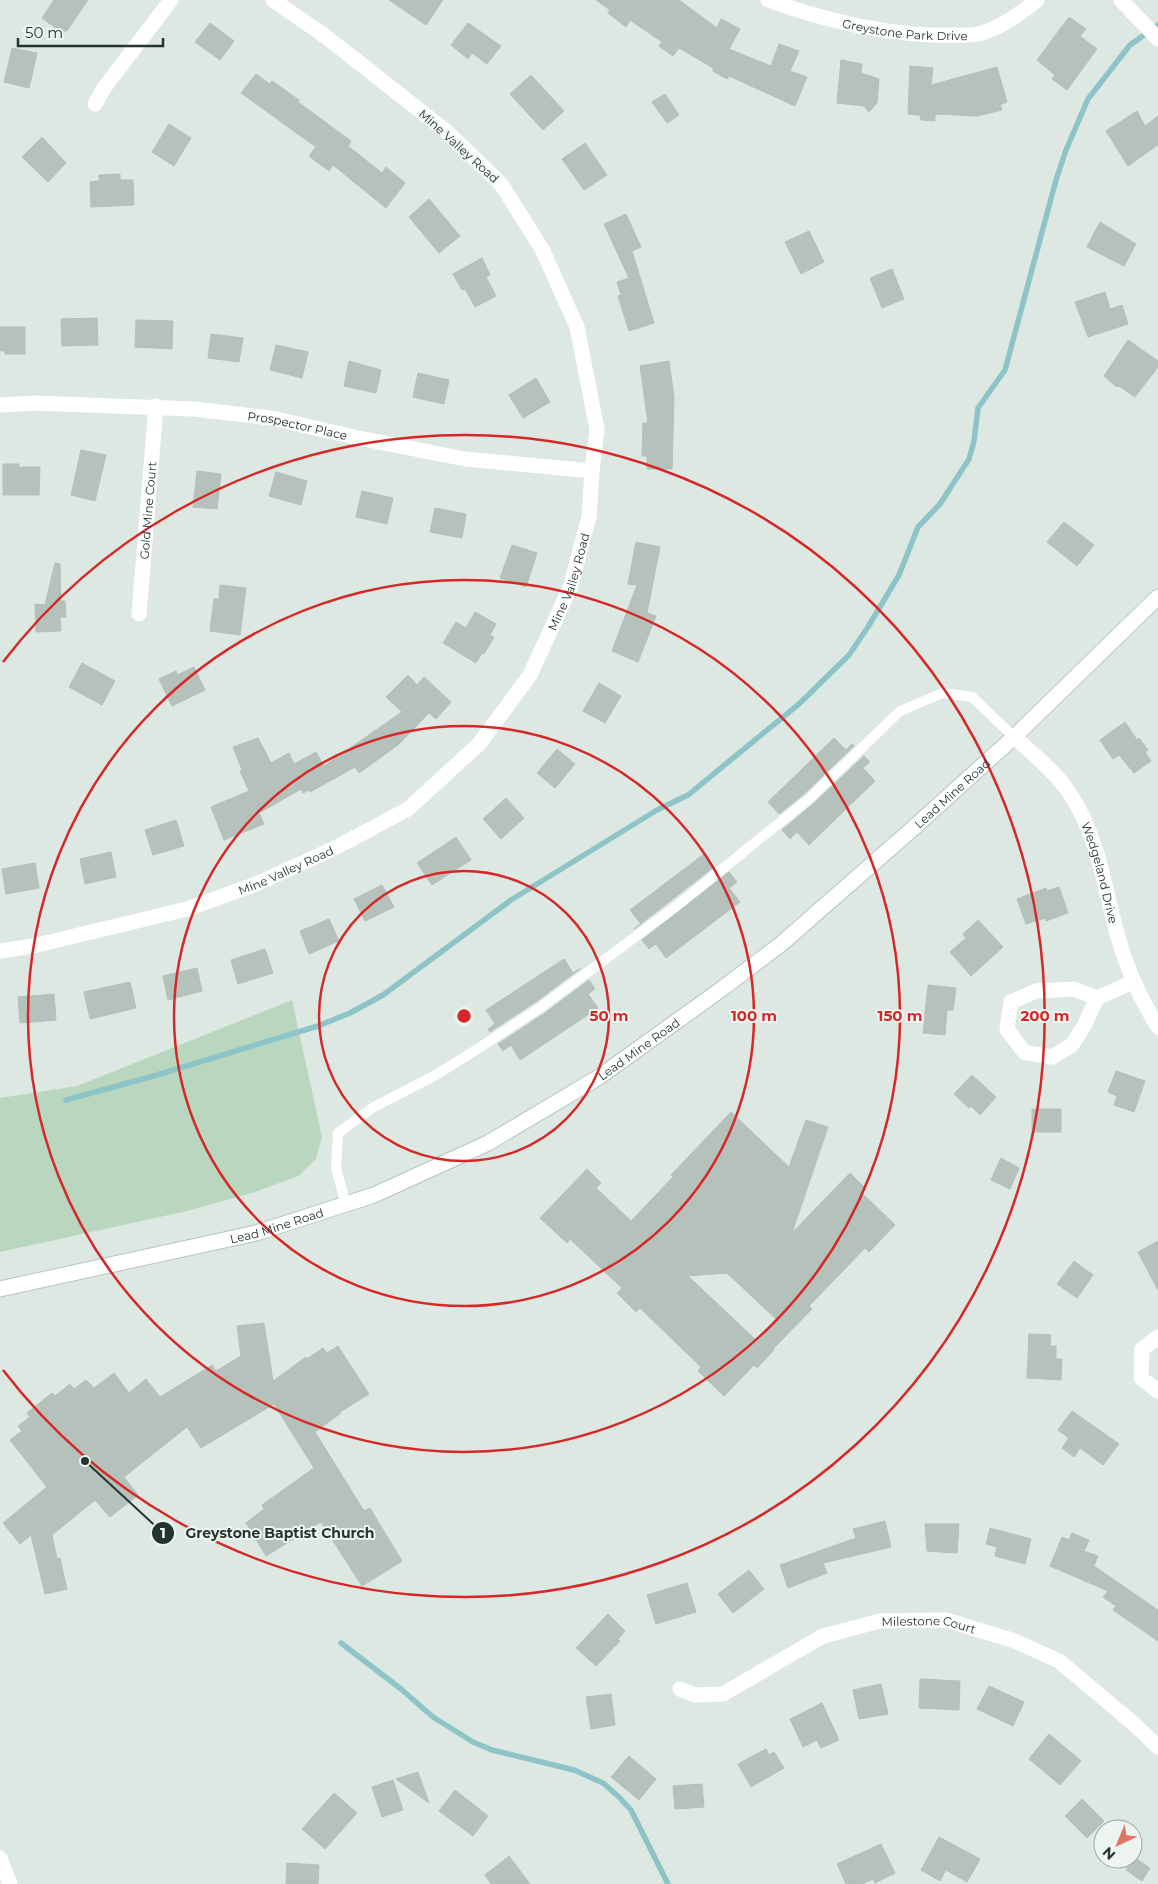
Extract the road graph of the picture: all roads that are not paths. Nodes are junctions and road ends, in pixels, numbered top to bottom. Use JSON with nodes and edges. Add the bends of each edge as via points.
{"nodes":[{"id":1,"x":171,"y":0,"type":"edge"},
{"id":2,"x":273,"y":0,"type":"edge"},
{"id":3,"x":768,"y":0,"type":"edge"},
{"id":4,"x":1037,"y":0,"type":"edge"},
{"id":5,"x":1121,"y":0,"type":"edge"},
{"id":6,"x":1158,"y":39,"type":"edge"},
{"id":7,"x":95,"y":104,"type":"dead end"},
{"id":8,"x":0,"y":405,"type":"edge"},
{"id":9,"x":156,"y":406,"type":"junction"},
{"id":10,"x":592,"y":471,"type":"junction"},
{"id":11,"x":1158,"y":598,"type":"edge"},
{"id":12,"x":139,"y":614,"type":"dead end"},
{"id":13,"x":1014,"y":737,"type":"junction"},
{"id":14,"x":0,"y":951,"type":"edge"},
{"id":15,"x":1133,"y":982,"type":"junction"},
{"id":16,"x":1097,"y":998,"type":"junction"},
{"id":17,"x":1158,"y":1027,"type":"edge"},
{"id":18,"x":346,"y":1205,"type":"junction"},
{"id":19,"x":0,"y":1289,"type":"edge"},
{"id":20,"x":1158,"y":1337,"type":"edge"},
{"id":21,"x":1158,"y":1391,"type":"edge"},
{"id":22,"x":680,"y":1689,"type":"dead end"},
{"id":23,"x":1158,"y":1747,"type":"edge"},
{"id":24,"x":0,"y":1858,"type":"edge"},
{"id":25,"x":10,"y":1884,"type":"edge"}],
"edges":[{"from":1,"to":7,"type":"street"},
{"from":2,"to":10,"type":"street","name":"Mine Valley Road","via":[[325,36],[446,131],[501,184],[542,249],[577,327],[597,429]]},
{"from":3,"to":4,"type":"street","name":"Greystone Park Drive","via":[[806,14],[927,36],[977,34],[1015,18]]},
{"from":5,"to":6,"type":"street"},
{"from":8,"to":9,"type":"street","name":"Prospector Place"},
{"from":9,"to":10,"type":"street","name":"Prospector Place","via":[[271,418],[465,459]]},
{"from":9,"to":12,"type":"street","name":"Gold Mine Court"},
{"from":10,"to":14,"type":"street","name":"Mine Valley Road","via":[[589,517],[570,588],[530,675],[479,744],[408,809],[335,848],[256,884],[187,909]]},
{"from":11,"to":13,"type":"street","name":"Lead Mine Road"},
{"from":13,"to":15,"type":"street","name":"Wedgeland Drive","via":[[1051,770],[1070,794],[1088,830],[1105,878],[1116,931]]},
{"from":13,"to":18,"type":"street","name":"Lead Mine Road","via":[[781,944],[599,1078],[488,1143]]},
{"from":13,"to":18,"type":"lane","via":[[972,697],[943,693],[900,711],[809,799],[674,908],[541,1007],[434,1076],[372,1108],[338,1133],[336,1168]]},
{"from":15,"to":16,"type":"street"},
{"from":15,"to":17,"type":"street","name":"Wedgeland Drive"},
{"from":16,"to":16,"type":"street","via":[[1074,989],[1036,991],[1011,1002],[1007,1028],[1024,1052],[1052,1057],[1072,1045]]},
{"from":18,"to":19,"type":"street","name":"Lead Mine Road","via":[[256,1234]]},
{"from":20,"to":21,"type":"street","via":[[1142,1349],[1141,1378]]},
{"from":22,"to":23,"type":"street","name":"Milestone Court","via":[[695,1695],[723,1694],[823,1636],[880,1621],[946,1620],[1015,1641],[1059,1661]]},
{"from":24,"to":25,"type":"street"}]}
